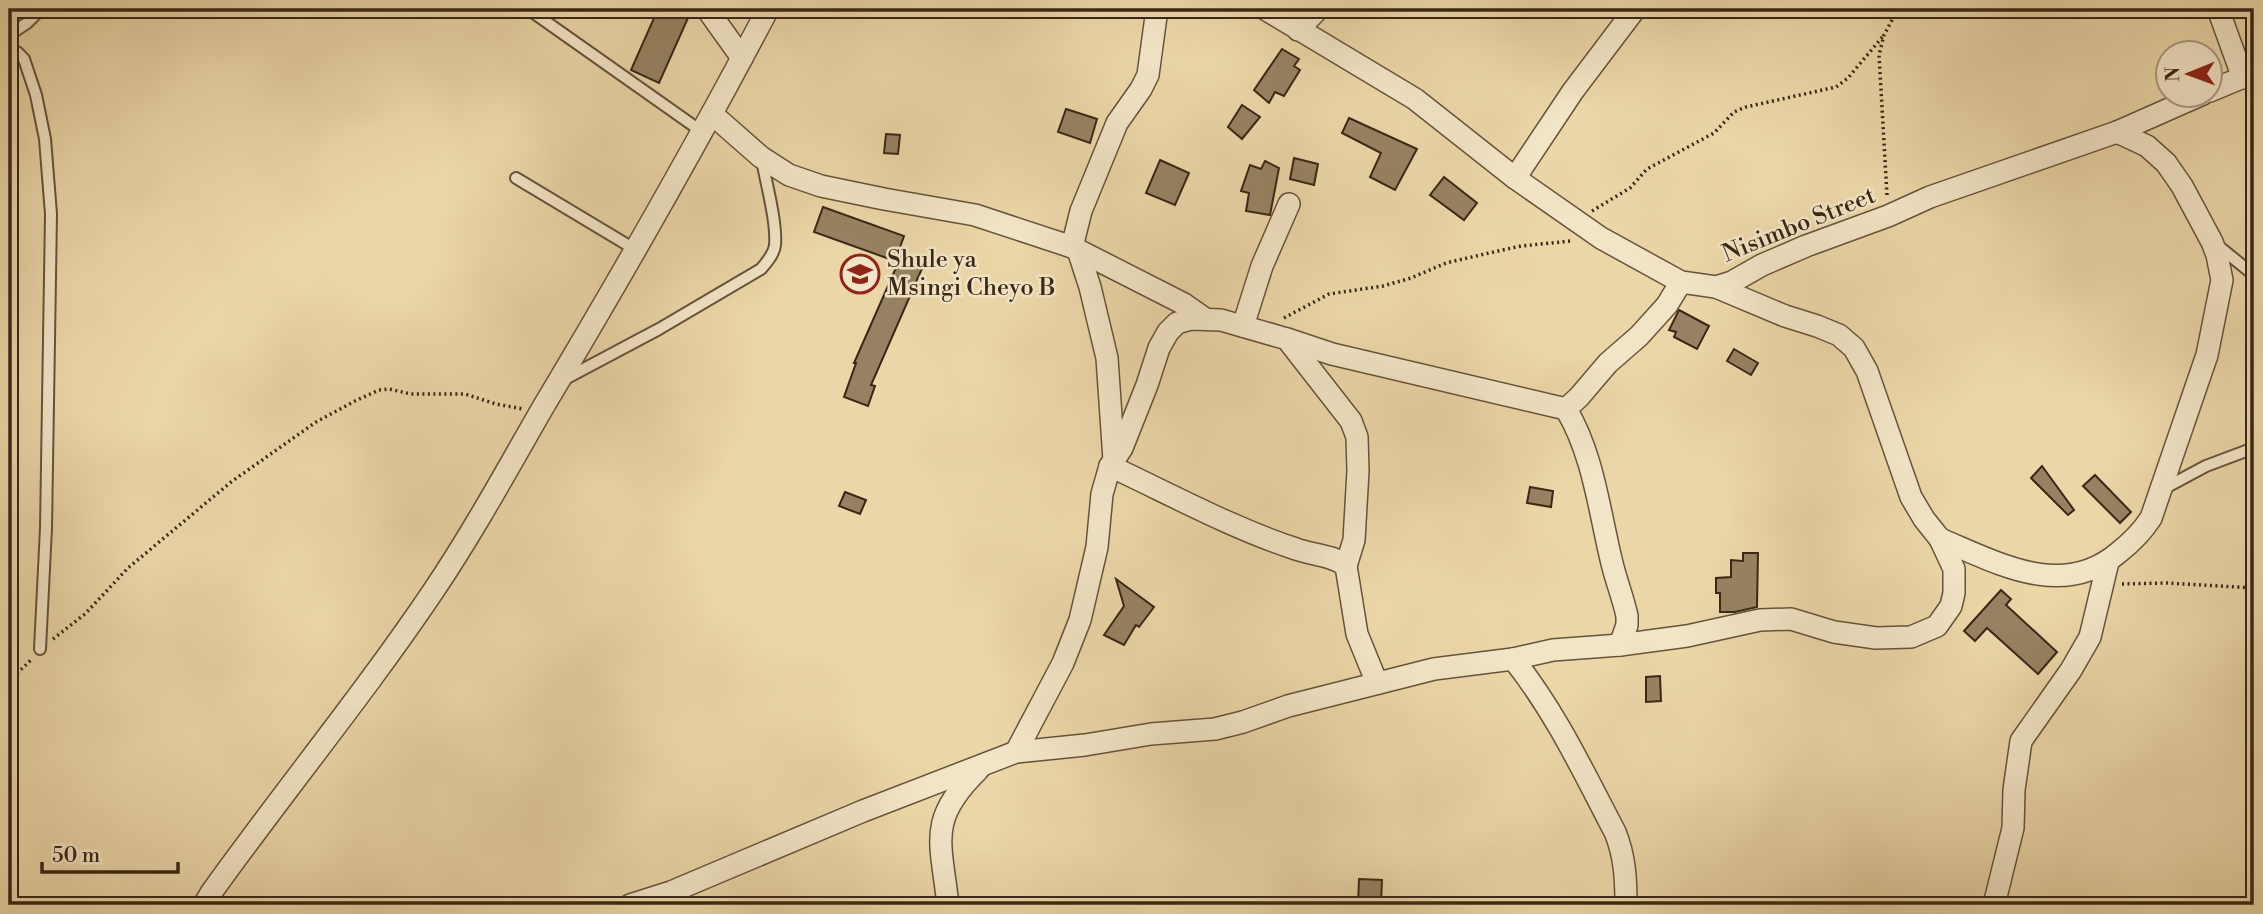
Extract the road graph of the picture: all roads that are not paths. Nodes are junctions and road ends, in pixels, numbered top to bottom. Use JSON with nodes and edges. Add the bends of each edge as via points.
{"nodes":[{"id":1,"x":41,"y":9,"type":"edge"},
{"id":2,"x":528,"y":9,"type":"edge"},
{"id":3,"x":707,"y":9,"type":"edge"},
{"id":4,"x":768,"y":9,"type":"edge"},
{"id":5,"x":1157,"y":9,"type":"edge"},
{"id":6,"x":1265,"y":9,"type":"edge"},
{"id":7,"x":1318,"y":9,"type":"edge"},
{"id":8,"x":1635,"y":9,"type":"edge"},
{"id":9,"x":2218,"y":9,"type":"edge"},
{"id":10,"x":1298,"y":30,"type":"junction"},
{"id":11,"x":9,"y":35,"type":"edge"},
{"id":12,"x":9,"y":49,"type":"edge"},
{"id":13,"x":742,"y":58,"type":"junction"},
{"id":14,"x":2248,"y":75,"type":"edge"},
{"id":15,"x":2224,"y":86,"type":"edge"},
{"id":16,"x":2171,"y":108,"type":"edge"},
{"id":17,"x":706,"y":122,"type":"junction"},
{"id":18,"x":2117,"y":132,"type":"junction"},
{"id":19,"x":761,"y":157,"type":"junction"},
{"id":20,"x":1515,"y":177,"type":"junction"},
{"id":21,"x":516,"y":178,"type":"dead end"},
{"id":22,"x":1289,"y":204,"type":"dead end"},
{"id":23,"x":2212,"y":242,"type":"junction"},
{"id":24,"x":1075,"y":249,"type":"junction"},
{"id":25,"x":636,"y":250,"type":"junction"},
{"id":26,"x":2254,"y":275,"type":"edge"},
{"id":27,"x":1681,"y":282,"type":"junction"},
{"id":28,"x":1716,"y":287,"type":"junction"},
{"id":29,"x":1204,"y":318,"type":"junction"},
{"id":30,"x":1253,"y":329,"type":"junction"},
{"id":31,"x":1287,"y":339,"type":"junction"},
{"id":32,"x":558,"y":382,"type":"junction"},
{"id":33,"x":1566,"y":409,"type":"junction"},
{"id":34,"x":2254,"y":448,"type":"edge"},
{"id":35,"x":1112,"y":463,"type":"junction"},
{"id":36,"x":2163,"y":489,"type":"junction"},
{"id":37,"x":1940,"y":539,"type":"junction"},
{"id":38,"x":2108,"y":562,"type":"junction"},
{"id":39,"x":1346,"y":566,"type":"junction"},
{"id":40,"x":1620,"y":645,"type":"junction"},
{"id":41,"x":40,"y":649,"type":"road end"},
{"id":42,"x":1513,"y":659,"type":"junction"},
{"id":43,"x":1377,"y":683,"type":"junction"},
{"id":44,"x":1016,"y":752,"type":"junction"},
{"id":45,"x":984,"y":765,"type":"junction"},
{"id":46,"x":204,"y":905,"type":"edge"},
{"id":47,"x":630,"y":905,"type":"edge"},
{"id":48,"x":948,"y":905,"type":"edge"},
{"id":49,"x":1626,"y":905,"type":"edge"},
{"id":50,"x":1994,"y":905,"type":"edge"}],
"edges":[{"from":1,"to":11,"type":"lane"},
{"from":2,"to":17,"type":"lane"},
{"from":3,"to":13,"type":"street"},
{"from":4,"to":13,"type":"street"},
{"from":5,"to":24,"type":"street","via":[[1148,75],[1106,147],[1081,211]]},
{"from":6,"to":10,"type":"street","name":"Nisimbo Street"},
{"from":7,"to":10,"type":"street"},
{"from":8,"to":20,"type":"street"},
{"from":9,"to":14,"type":"street"},
{"from":10,"to":20,"type":"street","name":"Nisimbo Street","via":[[1415,99]]},
{"from":12,"to":41,"type":"lane","via":[[24,59],[36,95],[51,214]]},
{"from":13,"to":17,"type":"street"},
{"from":14,"to":15,"type":"street"},
{"from":16,"to":18,"type":"street","name":"Nisimbo Street"},
{"from":17,"to":19,"type":"street"},
{"from":17,"to":25,"type":"street"},
{"from":18,"to":23,"type":"street","via":[[2147,146],[2166,163]]},
{"from":18,"to":28,"type":"street","name":"Nisimbo Street","via":[[1930,197]]},
{"from":19,"to":24,"type":"street","via":[[789,175],[821,186],[975,215]]},
{"from":19,"to":32,"type":"lane","via":[[775,245],[761,269],[659,330]]},
{"from":20,"to":27,"type":"street","name":"Nisimbo Street","via":[[1601,238]]},
{"from":21,"to":25,"type":"lane"},
{"from":22,"to":30,"type":"street","via":[[1262,266]]},
{"from":23,"to":26,"type":"lane"},
{"from":23,"to":36,"type":"street","via":[[2222,280],[2207,355]]},
{"from":24,"to":29,"type":"street"},
{"from":24,"to":35,"type":"street","via":[[1107,358]]},
{"from":25,"to":32,"type":"street"},
{"from":27,"to":28,"type":"street","name":"Nisimbo Street"},
{"from":27,"to":33,"type":"street","via":[[1667,305]]},
{"from":28,"to":37,"type":"street","via":[[1828,330],[1854,348],[1867,371],[1910,497]]},
{"from":29,"to":30,"type":"street"},
{"from":29,"to":35,"type":"street","via":[[1177,323],[1168,332]]},
{"from":30,"to":31,"type":"street"},
{"from":31,"to":33,"type":"street","via":[[1332,354]]},
{"from":31,"to":39,"type":"street","via":[[1351,421],[1357,437],[1354,540]]},
{"from":32,"to":46,"type":"street","via":[[434,590]]},
{"from":33,"to":40,"type":"street","via":[[1586,456],[1627,616]]},
{"from":34,"to":36,"type":"lane"},
{"from":35,"to":39,"type":"street","via":[[1226,523]]},
{"from":35,"to":44,"type":"street","via":[[1102,494],[1097,547],[1080,620]]},
{"from":36,"to":38,"type":"street","via":[[2142,532]]},
{"from":37,"to":38,"type":"street","via":[[2006,566],[2053,576],[2069,576]]},
{"from":37,"to":40,"type":"street","via":[[1954,569],[1951,606],[1937,626],[1911,637],[1876,638],[1780,619]]},
{"from":38,"to":50,"type":"street","via":[[2090,637],[2021,740],[2013,828]]},
{"from":39,"to":43,"type":"street","via":[[1357,634]]},
{"from":40,"to":42,"type":"street","via":[[1553,650]]},
{"from":42,"to":43,"type":"street","via":[[1434,669]]},
{"from":42,"to":49,"type":"street","via":[[1553,718],[1615,832],[1625,864]]},
{"from":43,"to":44,"type":"street","via":[[1215,729]]},
{"from":44,"to":45,"type":"street"},
{"from":45,"to":47,"type":"street"},
{"from":45,"to":48,"type":"street","via":[[959,789],[939,835]]}]}
